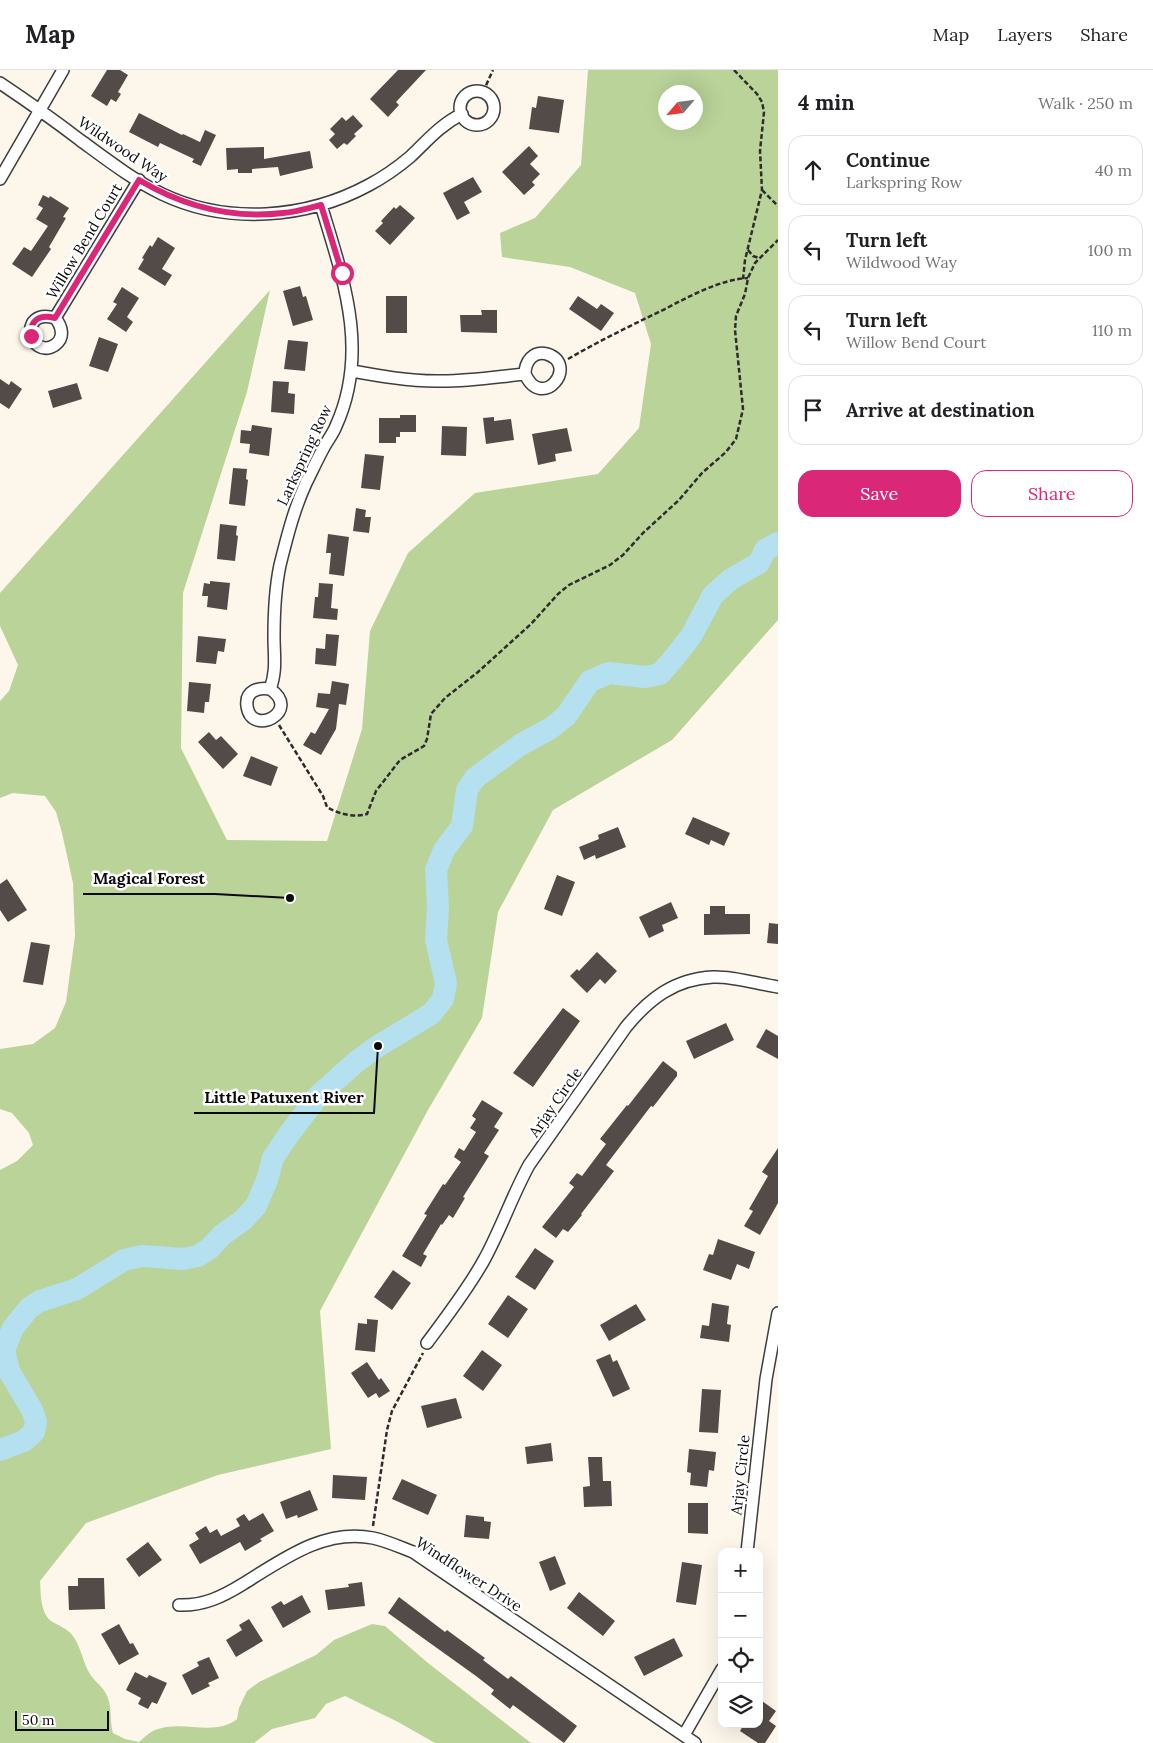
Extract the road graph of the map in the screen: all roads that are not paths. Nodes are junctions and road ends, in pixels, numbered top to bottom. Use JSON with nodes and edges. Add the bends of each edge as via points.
{"nodes":[{"id":1,"x":63,"y":70,"type":"edge"},
{"id":2,"x":0,"y":83,"type":"edge"},
{"id":3,"x":40,"y":110,"type":"junction"},
{"id":4,"x":462,"y":114,"type":"junction"},
{"id":5,"x":0,"y":179,"type":"edge"},
{"id":6,"x":139,"y":180,"type":"junction"},
{"id":7,"x":321,"y":205,"type":"junction"},
{"id":8,"x":55,"y":318,"type":"dead end"},
{"id":9,"x":352,"y":371,"type":"junction"},
{"id":10,"x":525,"y":374,"type":"junction"},
{"id":11,"x":270,"y":689,"type":"junction"},
{"id":12,"x":778,"y":987,"type":"edge"},
{"id":13,"x":778,"y":1313,"type":"edge"},
{"id":14,"x":427,"y":1343,"type":"road end"},
{"id":15,"x":747,"y":1548,"type":"edge"},
{"id":16,"x":179,"y":1605,"type":"dead end"},
{"id":17,"x":718,"y":1676,"type":"edge"},
{"id":18,"x":684,"y":1735,"type":"junction"},
{"id":19,"x":695,"y":1743,"type":"edge"}],
"edges":[{"from":1,"to":3,"type":"street"},
{"from":2,"to":3,"type":"street","name":"Wildwood Way"},
{"from":3,"to":5,"type":"street"},
{"from":3,"to":6,"type":"street","name":"Wildwood Way"},
{"from":4,"to":4,"type":"street","via":[[463,98],[472,92],[483,92],[492,99],[494,110],[485,123],[468,122]]},
{"from":4,"to":7,"type":"street","name":"Wildwood Way","via":[[440,127],[393,171],[370,185]]},
{"from":6,"to":7,"type":"street","name":"Wildwood Way","via":[[183,202],[231,214],[284,213]]},
{"from":6,"to":8,"type":"street","name":"Willow Bend Court"},
{"from":7,"to":9,"type":"street","name":"Larkspring Row","via":[[349,305]]},
{"from":9,"to":10,"type":"street","via":[[435,381]]},
{"from":9,"to":11,"type":"street","name":"Larkspring Row","via":[[336,426],[291,519],[278,577],[276,667]]},
{"from":10,"to":10,"type":"street","via":[[535,387],[544,389],[553,386],[560,370],[553,356],[544,353],[530,358]]},
{"from":11,"to":11,"type":"street","via":[[254,690],[246,702],[251,716],[265,722],[276,717],[280,704],[280,699]]},
{"from":12,"to":14,"type":"street","name":"Arjay Circle","via":[[714,977],[696,980],[665,991],[638,1012],[529,1165],[480,1268]]},
{"from":13,"to":15,"type":"street","name":"Arjay Circle","via":[[766,1379]]},
{"from":16,"to":18,"type":"street","name":"Windflower Drive","via":[[193,1606],[226,1595],[306,1547],[326,1540],[372,1538],[412,1552]]},
{"from":17,"to":18,"type":"street"},
{"from":18,"to":19,"type":"street","name":"Windflower Drive"}]}
